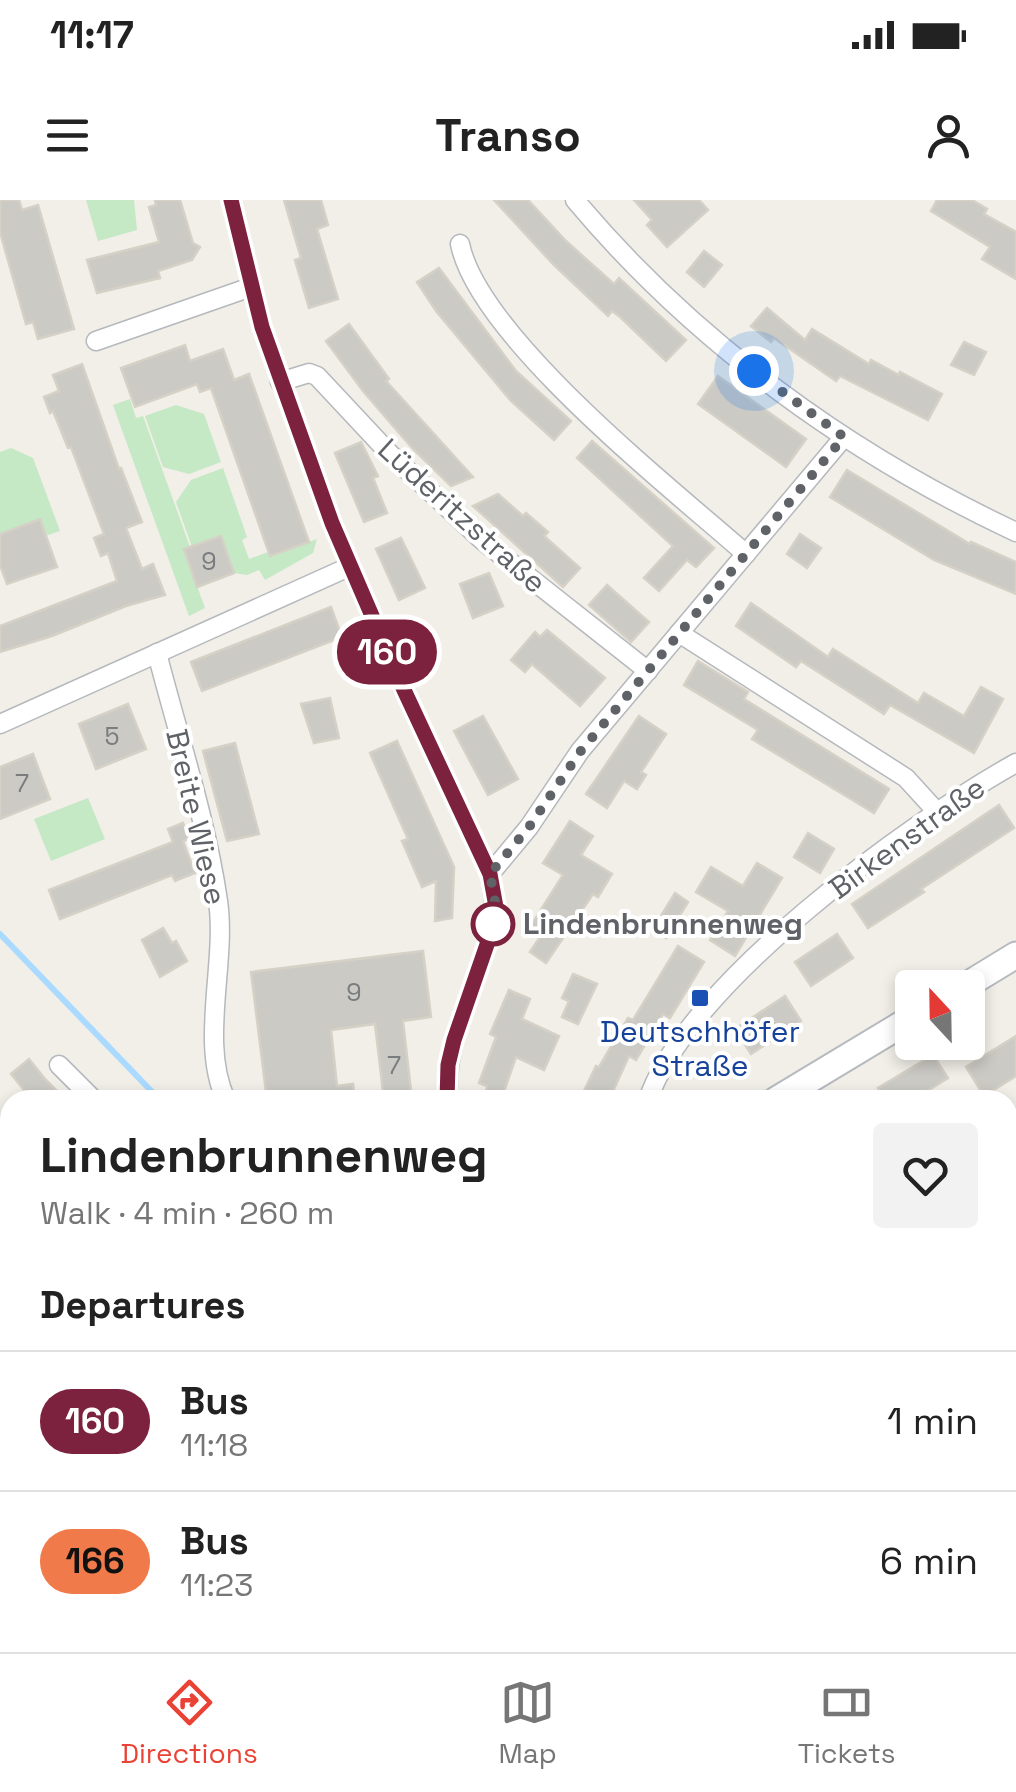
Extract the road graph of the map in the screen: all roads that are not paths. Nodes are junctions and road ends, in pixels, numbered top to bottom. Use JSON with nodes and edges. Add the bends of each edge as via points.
{"nodes":[{"id":1,"x":231,"y":200,"type":"edge"},
{"id":2,"x":575,"y":200,"type":"edge"},
{"id":3,"x":460,"y":244,"type":"dead end"},
{"id":4,"x":252,"y":286,"type":"junction"},
{"id":5,"x":96,"y":341,"type":"dead end"},
{"id":6,"x":280,"y":382,"type":"junction"},
{"id":7,"x":844,"y":437,"type":"junction"},
{"id":8,"x":1016,"y":532,"type":"edge"},
{"id":9,"x":746,"y":554,"type":"junction"},
{"id":10,"x":351,"y":566,"type":"junction"},
{"id":11,"x":679,"y":633,"type":"junction"},
{"id":12,"x":157,"y":654,"type":"junction"},
{"id":13,"x":648,"y":671,"type":"junction"},
{"id":14,"x":0,"y":724,"type":"edge"},
{"id":15,"x":1016,"y":763,"type":"edge"},
{"id":16,"x":937,"y":812,"type":"junction"},
{"id":17,"x":490,"y":874,"type":"junction"},
{"id":18,"x":1016,"y":955,"type":"edge"},
{"id":19,"x":985,"y":974,"type":"edge"},
{"id":20,"x":895,"y":1028,"type":"edge"},
{"id":21,"x":59,"y":1065,"type":"dead end"},
{"id":22,"x":84,"y":1090,"type":"edge"},
{"id":23,"x":222,"y":1090,"type":"edge"},
{"id":24,"x":447,"y":1090,"type":"edge"},
{"id":25,"x":653,"y":1090,"type":"edge"},
{"id":26,"x":793,"y":1090,"type":"edge"}],
"edges":[{"from":1,"to":4,"type":"street"},
{"from":2,"to":7,"type":"street","via":[[711,337]]},
{"from":3,"to":9,"type":"street","via":[[482,297],[524,348]]},
{"from":4,"to":5,"type":"street"},
{"from":4,"to":6,"type":"street"},
{"from":6,"to":10,"type":"street"},
{"from":6,"to":13,"type":"street","name":"Lüderitzstraße","via":[[318,376],[482,540]]},
{"from":7,"to":8,"type":"street"},
{"from":7,"to":9,"type":"street"},
{"from":9,"to":11,"type":"street"},
{"from":10,"to":12,"type":"street"},
{"from":10,"to":17,"type":"street"},
{"from":11,"to":13,"type":"street"},
{"from":11,"to":16,"type":"street","via":[[906,778]]},
{"from":12,"to":14,"type":"street"},
{"from":12,"to":23,"type":"street","name":"Breite Wiese","via":[[219,904],[216,1041]]},
{"from":13,"to":17,"type":"street"},
{"from":15,"to":16,"type":"street","name":"Birkenstraße"},
{"from":16,"to":25,"type":"street","name":"Birkenstraße","via":[[840,884],[742,971],[672,1052]]},
{"from":17,"to":24,"type":"street","via":[[492,930],[454,1040]]},
{"from":18,"to":19,"type":"main road"},
{"from":20,"to":26,"type":"main road"},
{"from":21,"to":22,"type":"street"}]}
